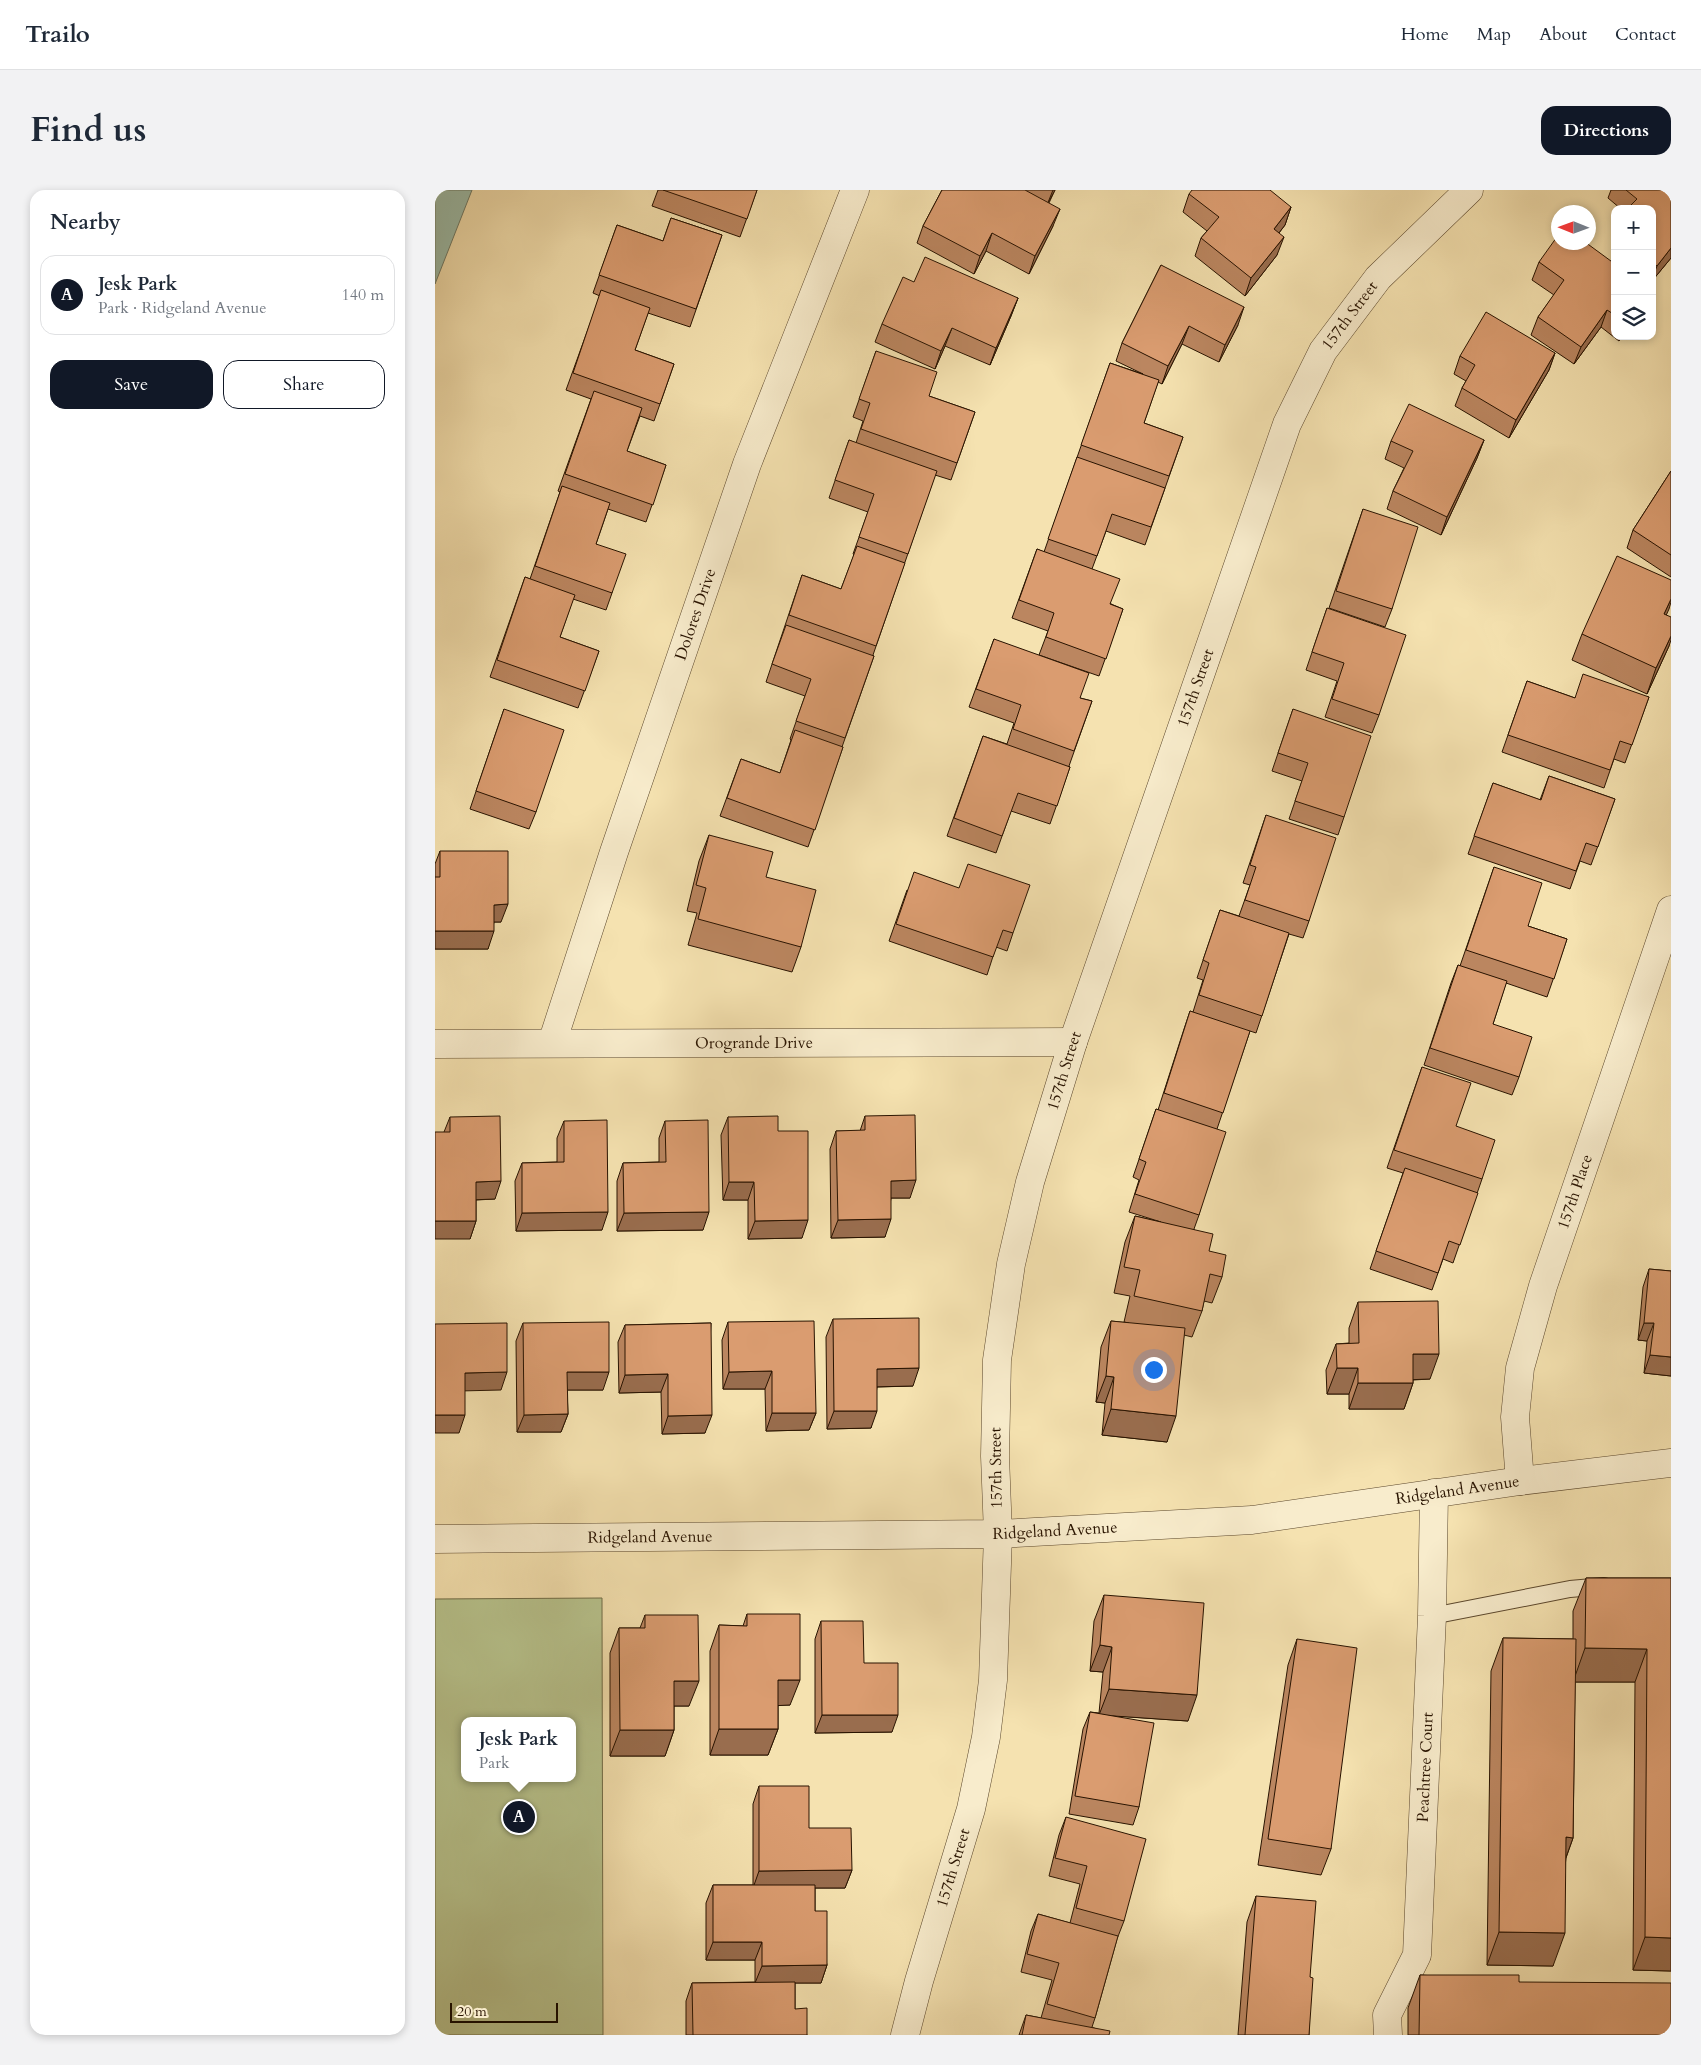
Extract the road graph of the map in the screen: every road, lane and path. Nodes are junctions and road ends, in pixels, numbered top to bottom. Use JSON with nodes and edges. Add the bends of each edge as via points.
{"nodes":[{"id":1,"x":855,"y":190,"type":"edge"},
{"id":2,"x":1469,"y":190,"type":"edge"},
{"id":3,"x":1671,"y":910,"type":"edge"},
{"id":4,"x":1073,"y":1042,"type":"junction"},
{"id":5,"x":435,"y":1044,"type":"edge"},
{"id":6,"x":552,"y":1044,"type":"junction"},
{"id":7,"x":1671,"y":1463,"type":"edge"},
{"id":8,"x":1520,"y":1481,"type":"junction"},
{"id":9,"x":1434,"y":1493,"type":"junction"},
{"id":10,"x":998,"y":1534,"type":"junction"},
{"id":11,"x":435,"y":1539,"type":"edge"},
{"id":12,"x":1616,"y":1585,"type":"edge"},
{"id":13,"x":1432,"y":1616,"type":"junction"},
{"id":14,"x":905,"y":2035,"type":"edge"},
{"id":15,"x":1388,"y":2035,"type":"edge"}],
"edges":[{"from":1,"to":6,"type":"street","name":"Dolores Drive","via":[[747,464]]},
{"from":2,"to":4,"type":"street","name":"157th Street","via":[[1378,278],[1323,351],[1287,424]]},
{"from":3,"to":8,"type":"street","name":"157th Place","via":[[1543,1286],[1520,1368],[1515,1417]]},
{"from":4,"to":6,"type":"street","name":"Orogrande Drive"},
{"from":4,"to":10,"type":"street","name":"157th Street","via":[[1030,1182],[1011,1264],[997,1360],[995,1456]]},
{"from":5,"to":6,"type":"street","name":"Orogrande Drive"},
{"from":7,"to":8,"type":"street","name":"Ridgeland Avenue"},
{"from":8,"to":9,"type":"street","name":"Ridgeland Avenue"},
{"from":9,"to":10,"type":"street","name":"Ridgeland Avenue","via":[[1252,1520]]},
{"from":9,"to":13,"type":"street","name":"Peachtree Court"},
{"from":10,"to":11,"type":"street","name":"Ridgeland Avenue"},
{"from":10,"to":14,"type":"street","name":"157th Street","via":[[993,1680],[986,1737],[971,1809]]},
{"from":12,"to":13,"type":"lane","via":[[1570,1589]]},
{"from":13,"to":15,"type":"street","name":"Peachtree Court","via":[[1417,1955],[1387,2016]]}]}
